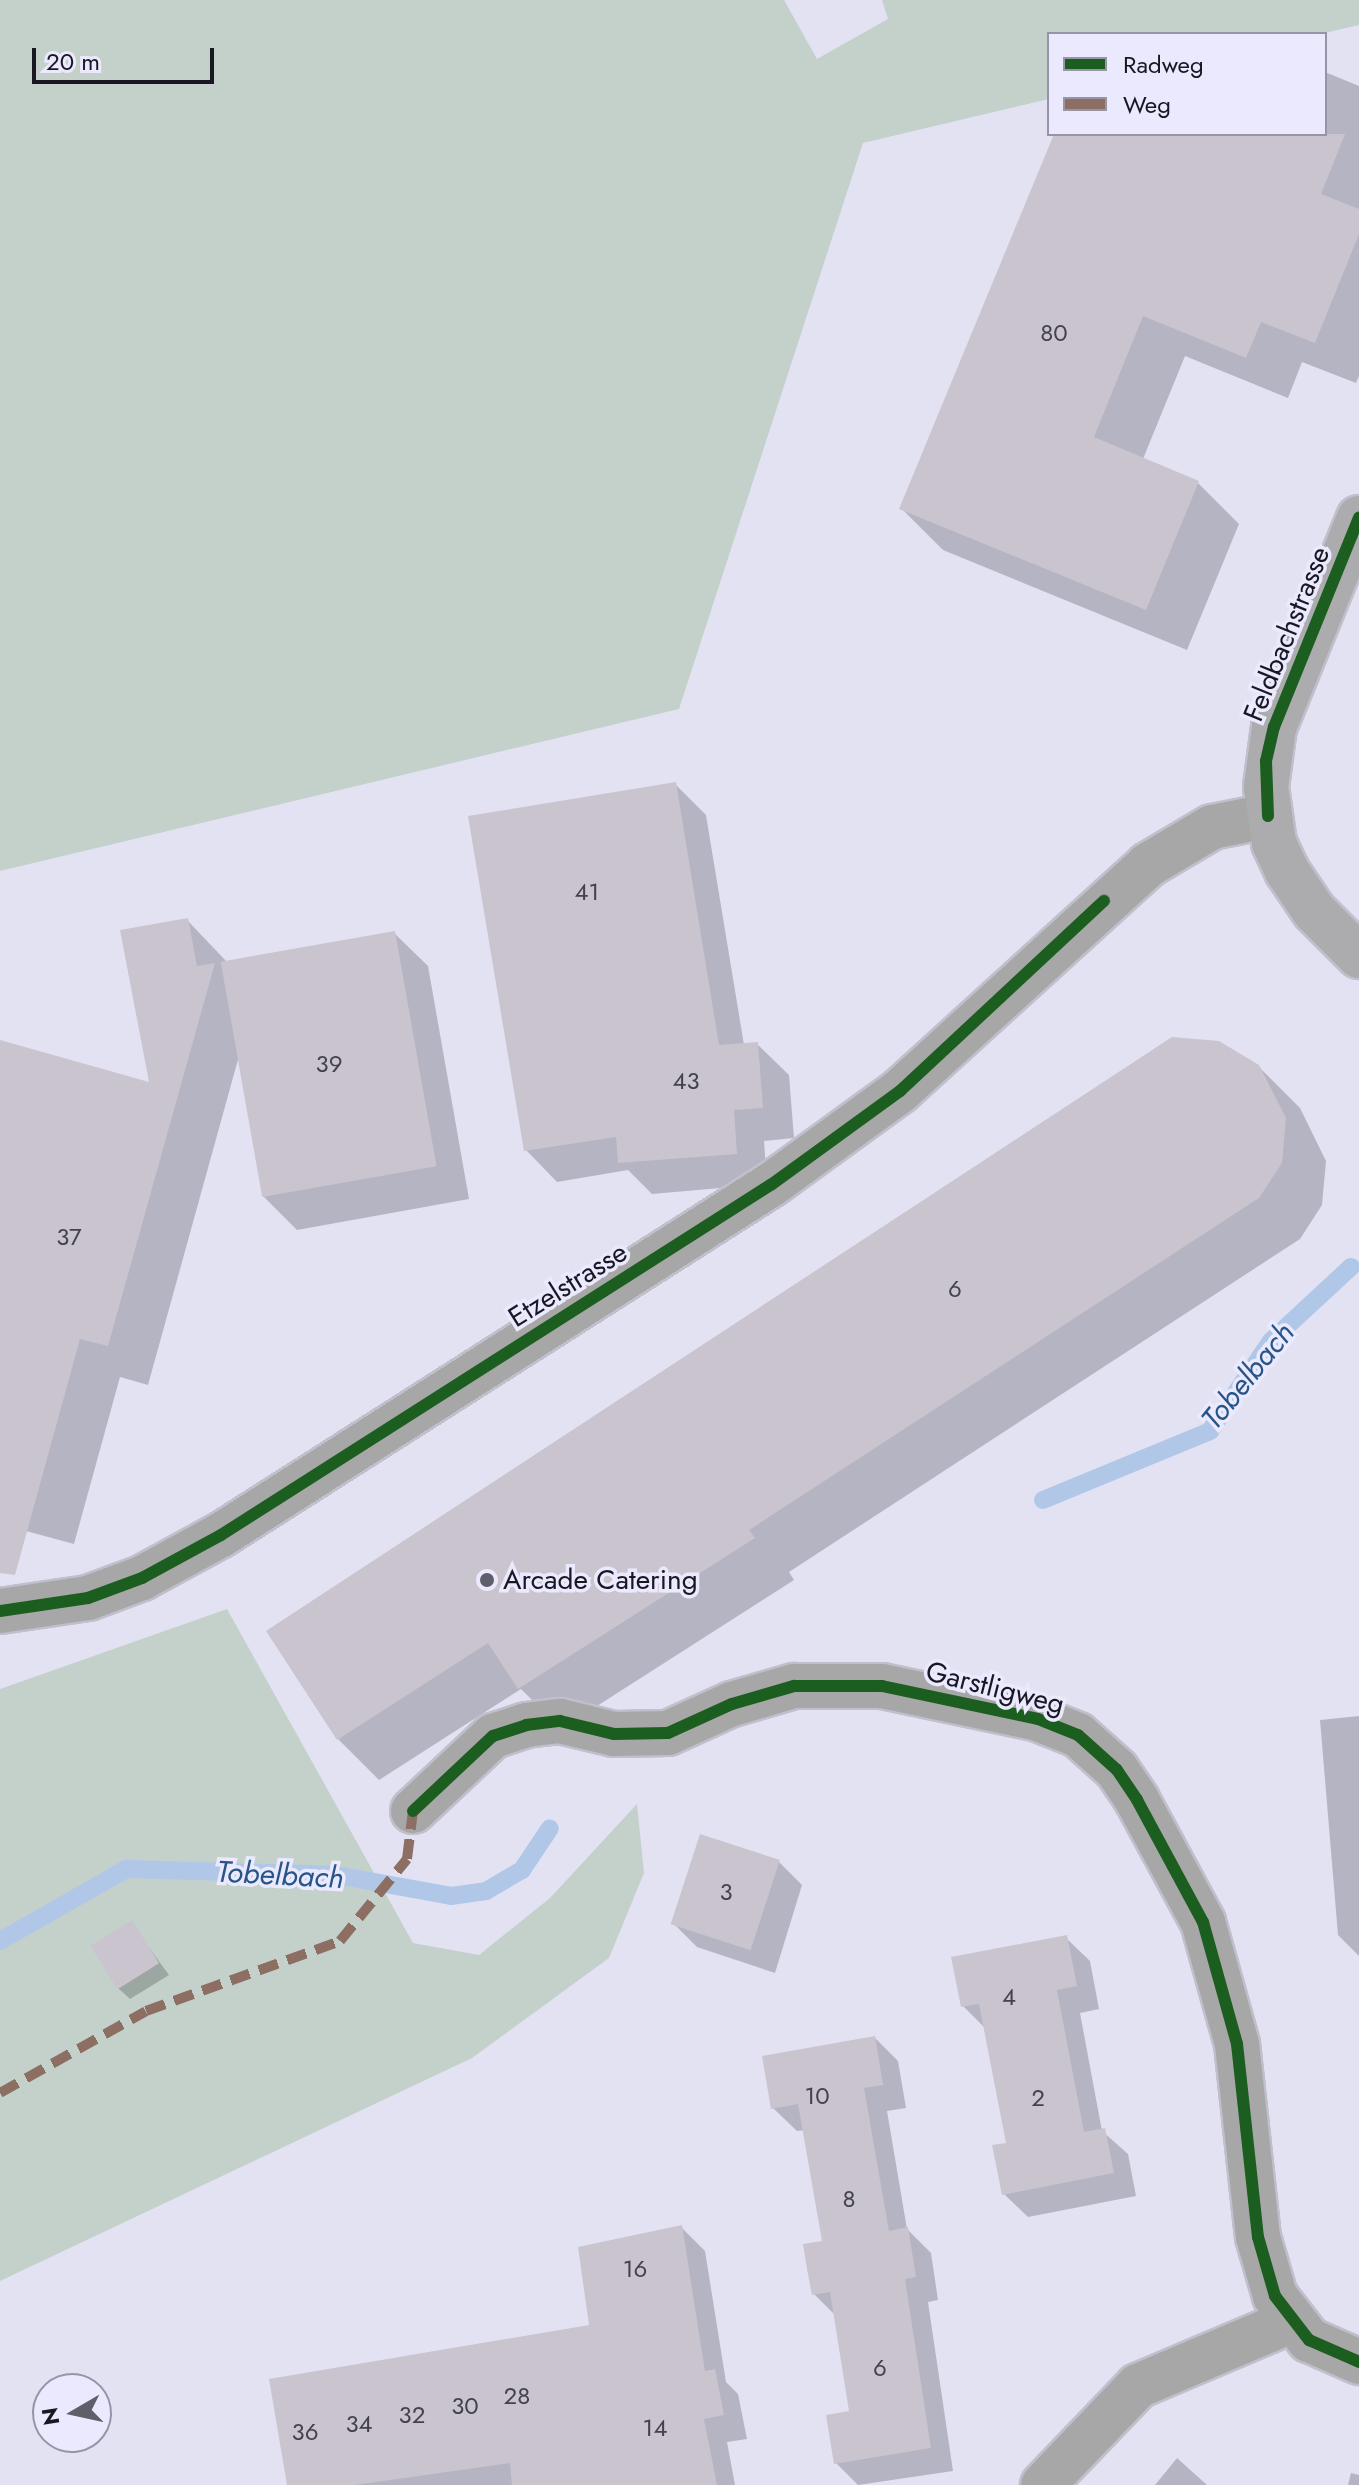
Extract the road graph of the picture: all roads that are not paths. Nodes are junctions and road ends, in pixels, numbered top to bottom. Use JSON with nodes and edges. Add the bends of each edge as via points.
{"nodes":[{"id":1,"x":1359,"y":518,"type":"edge"},
{"id":2,"x":1268,"y":816,"type":"junction"},
{"id":3,"x":1359,"y":956,"type":"edge"},
{"id":4,"x":0,"y":1611,"type":"edge"},
{"id":5,"x":413,"y":1811,"type":"dead end"},
{"id":6,"x":1291,"y":2321,"type":"junction"},
{"id":7,"x":1359,"y":2362,"type":"edge"},
{"id":8,"x":1043,"y":2485,"type":"edge"}],
"edges":[{"from":1,"to":2,"type":"main road","name":"Feldbachstrasse","via":[[1274,727],[1266,761]]},
{"from":2,"to":3,"type":"main road","name":"Feldbachstrasse","via":[[1287,871],[1314,911]]},
{"from":2,"to":4,"type":"street","name":"Etzelstrasse","via":[[1212,827],[1148,865],[900,1091],[772,1184],[221,1535],[142,1578],[88,1598]]},
{"from":5,"to":6,"type":"street","name":"Garstligweg","via":[[493,1736],[526,1725],[560,1721],[614,1734],[668,1733],[732,1704],[794,1686],[882,1686],[1038,1719],[1078,1735],[1117,1770],[1203,1922],[1237,2044],[1258,2237],[1275,2296]]},
{"from":6,"to":7,"type":"street","name":"Garstligweg","via":[[1328,2352]]},
{"from":6,"to":8,"type":"street","via":[[1138,2386]]}]}
